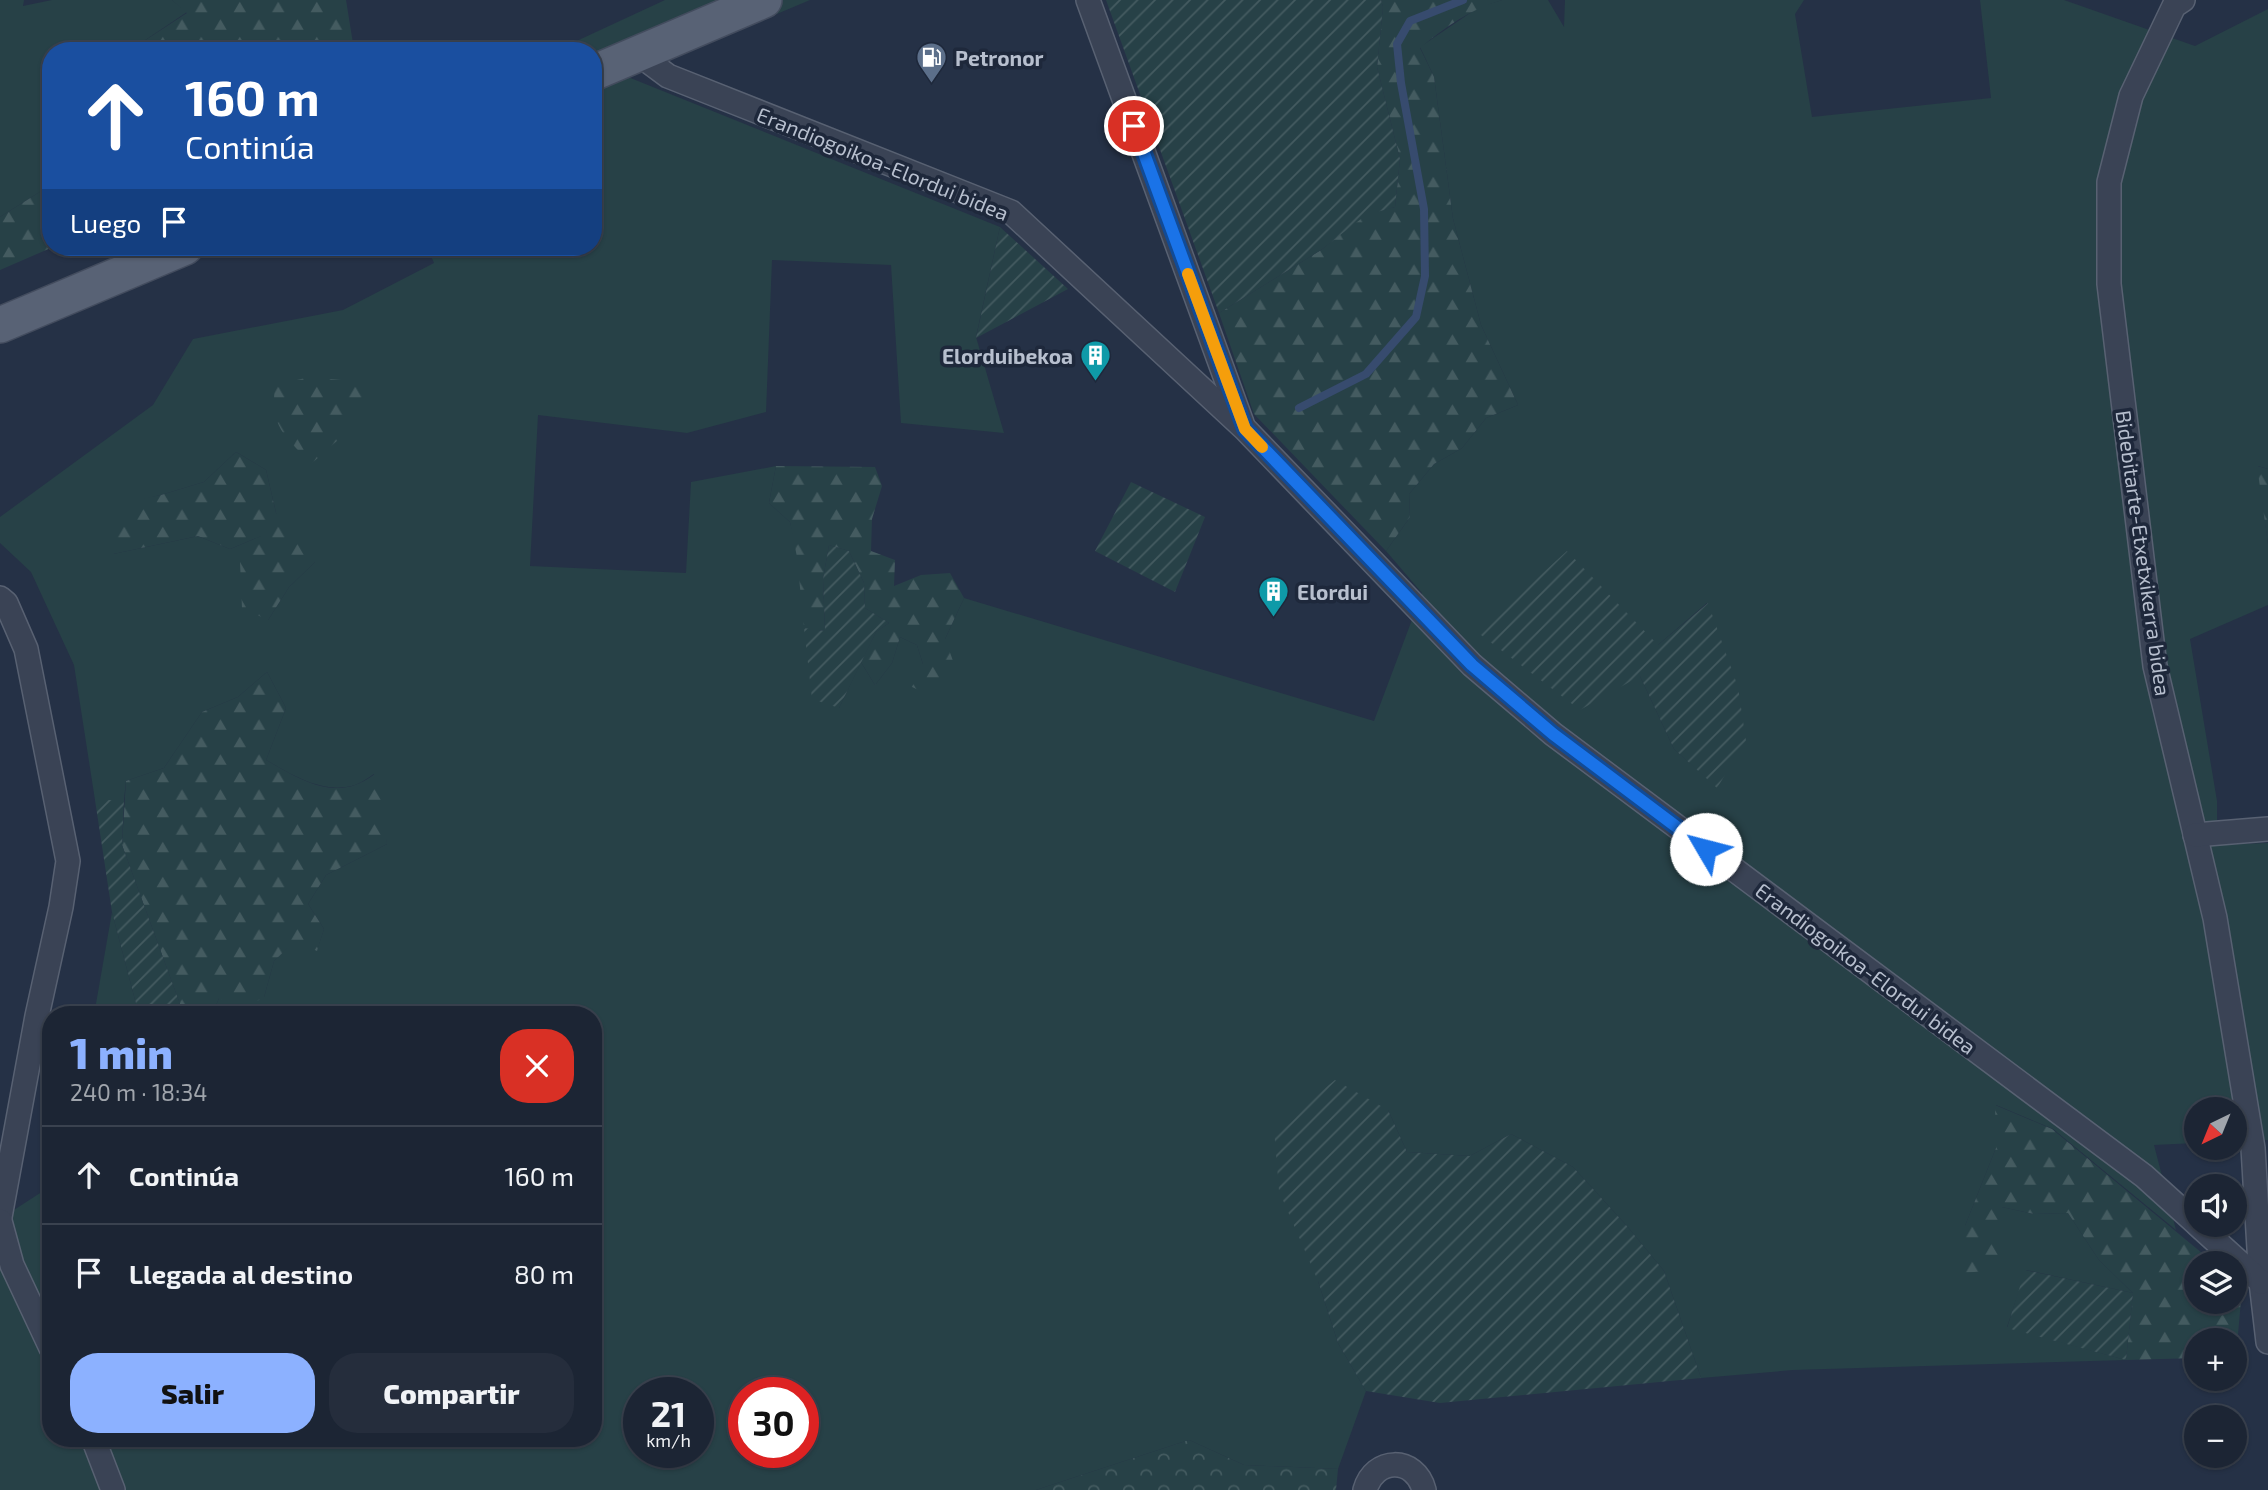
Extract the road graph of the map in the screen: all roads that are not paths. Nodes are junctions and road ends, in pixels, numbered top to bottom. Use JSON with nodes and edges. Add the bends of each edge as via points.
{"nodes":[{"id":1,"x":764,"y":0,"type":"edge"},
{"id":2,"x":1088,"y":0,"type":"edge"},
{"id":3,"x":2183,"y":0,"type":"edge"},
{"id":4,"x":637,"y":54,"type":"junction"},
{"id":5,"x":602,"y":69,"type":"edge"},
{"id":6,"x":165,"y":256,"type":"edge"},
{"id":7,"x":0,"y":325,"type":"edge"},
{"id":8,"x":1245,"y":429,"type":"junction"},
{"id":9,"x":0,"y":598,"type":"edge"},
{"id":10,"x":2268,"y":829,"type":"edge"},
{"id":11,"x":2195,"y":835,"type":"junction"},
{"id":12,"x":2184,"y":1212,"type":"edge"},
{"id":13,"x":0,"y":1219,"type":"edge"},
{"id":14,"x":2211,"y":1237,"type":"edge"},
{"id":15,"x":2261,"y":1283,"type":"junction"},
{"id":16,"x":42,"y":1329,"type":"edge"},
{"id":17,"x":2268,"y":1342,"type":"edge"},
{"id":18,"x":96,"y":1447,"type":"edge"},
{"id":19,"x":113,"y":1490,"type":"edge"},
{"id":20,"x":1365,"y":1490,"type":"edge"},
{"id":21,"x":1424,"y":1490,"type":"edge"}],
"edges":[{"from":1,"to":4,"type":"main road"},
{"from":2,"to":8,"type":"street"},
{"from":3,"to":11,"type":"street","name":"Bidebitarte-Etxetxikerra bidea","via":[[2175,6],[2131,96],[2109,182],[2109,284],[2155,666]]},
{"from":4,"to":5,"type":"main road"},
{"from":4,"to":8,"type":"street","name":"Erandiogoikoa-Elordui bidea","via":[[668,76],[1011,212]]},
{"from":6,"to":7,"type":"main road"},
{"from":8,"to":12,"type":"street","name":"Erandiogoikoa-Elordui bidea","via":[[1472,665],[1553,734],[2144,1175]]},
{"from":9,"to":13,"type":"street","via":[[26,649],[68,860]]},
{"from":10,"to":11,"type":"street"},
{"from":11,"to":15,"type":"street","name":"Bidebitarte-Etxetxikerra bidea","via":[[2215,918],[2253,1148]]},
{"from":13,"to":16,"type":"street","via":[[12,1265]]},
{"from":14,"to":15,"type":"street","name":"Erandiogoikoa-Elordui bidea"},
{"from":15,"to":17,"type":"street","name":"Bidebitarte-Etxetxikerra bidea"},
{"from":18,"to":19,"type":"street"},
{"from":20,"to":21,"type":"street","via":[[1373,1473],[1396,1465],[1412,1470]]}]}
